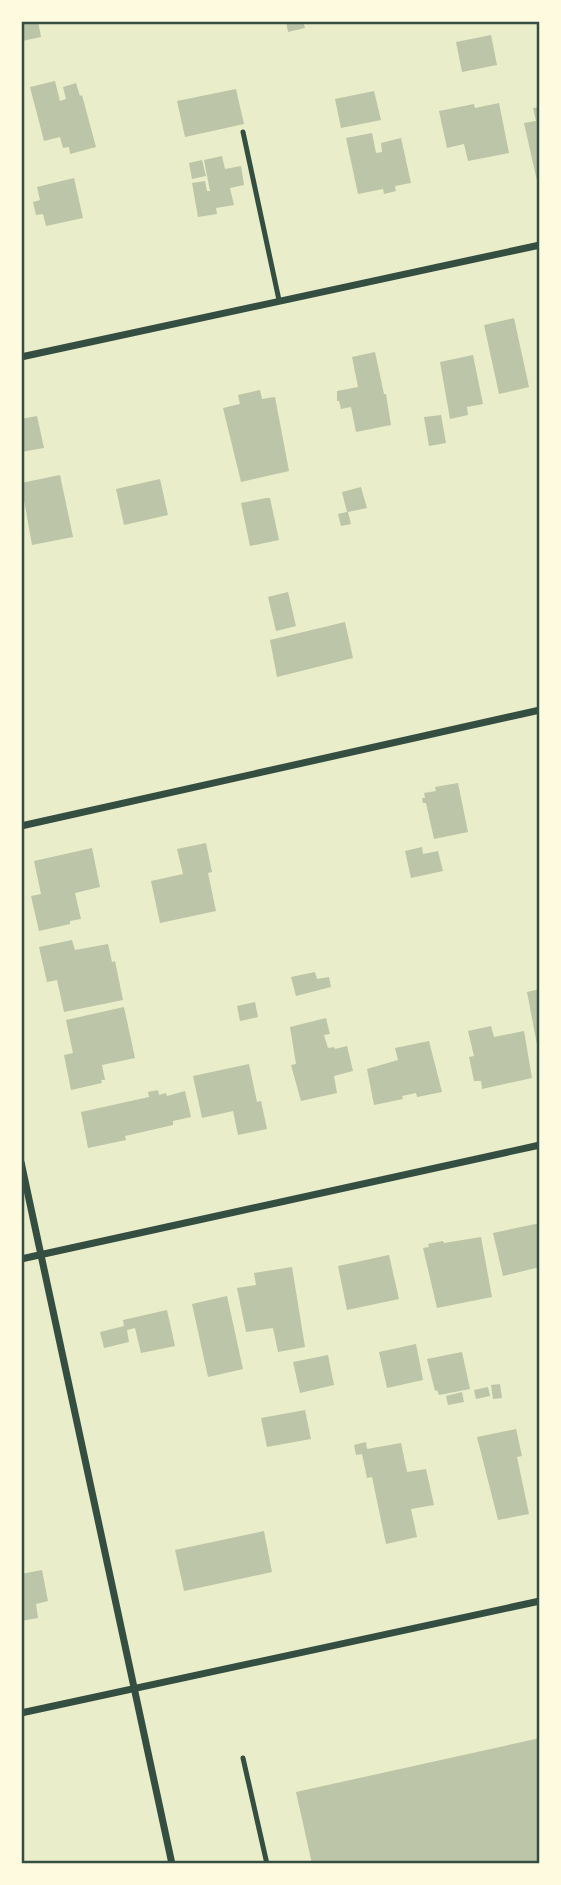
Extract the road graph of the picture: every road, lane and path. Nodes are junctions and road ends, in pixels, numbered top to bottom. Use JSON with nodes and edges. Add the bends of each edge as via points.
{"nodes":[{"id":1,"x":243,"y":132,"type":"dead end"},
{"id":2,"x":540,"y":245,"type":"edge"},
{"id":3,"x":279,"y":300,"type":"junction"},
{"id":4,"x":21,"y":357,"type":"edge"},
{"id":5,"x":540,"y":710,"type":"edge"},
{"id":6,"x":21,"y":826,"type":"edge"},
{"id":7,"x":540,"y":1145,"type":"edge"},
{"id":8,"x":21,"y":1162,"type":"edge"},
{"id":9,"x":41,"y":1255,"type":"junction"},
{"id":10,"x":21,"y":1259,"type":"edge"},
{"id":11,"x":540,"y":1601,"type":"edge"},
{"id":12,"x":134,"y":1689,"type":"junction"},
{"id":13,"x":21,"y":1713,"type":"edge"},
{"id":14,"x":243,"y":1758,"type":"dead end"},
{"id":15,"x":173,"y":1864,"type":"edge"},
{"id":16,"x":267,"y":1864,"type":"edge"}],
"edges":[{"from":1,"to":3,"type":"lane"},
{"from":2,"to":3,"type":"street"},
{"from":3,"to":4,"type":"street"},
{"from":5,"to":6,"type":"street"},
{"from":7,"to":9,"type":"street"},
{"from":8,"to":9,"type":"street"},
{"from":9,"to":10,"type":"street"},
{"from":9,"to":12,"type":"street"},
{"from":11,"to":12,"type":"street"},
{"from":12,"to":13,"type":"street"},
{"from":12,"to":15,"type":"street"},
{"from":14,"to":16,"type":"lane"}]}
